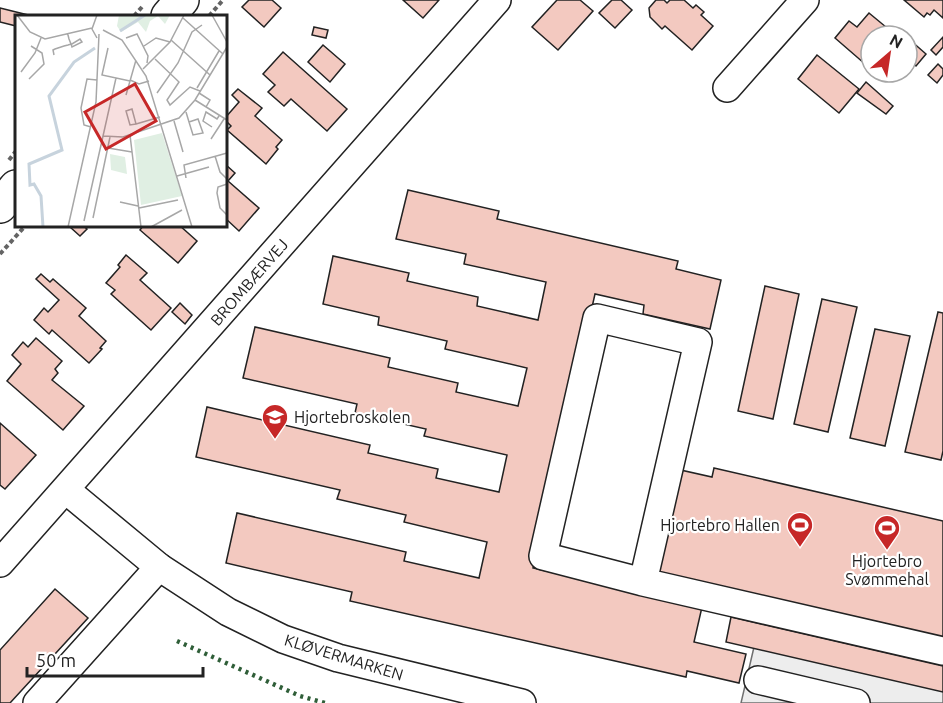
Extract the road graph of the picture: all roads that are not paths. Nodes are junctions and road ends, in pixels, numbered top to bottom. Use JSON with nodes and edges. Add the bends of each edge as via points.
{"nodes":[{"id":1,"x":182,"y":0,"type":"edge"},
{"id":2,"x":497,"y":0,"type":"edge"},
{"id":3,"x":805,"y":0,"type":"edge"},
{"id":4,"x":169,"y":15,"type":"edge"},
{"id":5,"x":727,"y":88,"type":"dead end"},
{"id":6,"x":15,"y":188,"type":"edge"},
{"id":7,"x":0,"y":206,"type":"edge"},
{"id":8,"x":66,"y":490,"type":"junction"},
{"id":9,"x":0,"y":563,"type":"edge"},
{"id":10,"x":159,"y":567,"type":"junction"},
{"id":11,"x":643,"y":582,"type":"junction"},
{"id":12,"x":943,"y":651,"type":"edge"},
{"id":13,"x":758,"y":680,"type":"dead end"},
{"id":14,"x":459,"y":696,"type":"edge"},
{"id":15,"x":828,"y":700,"type":"edge"},
{"id":16,"x":38,"y":703,"type":"edge"},
{"id":17,"x":522,"y":703,"type":"edge"},
{"id":18,"x":856,"y":703,"type":"edge"}],
"edges":[{"from":1,"to":4,"type":"main road"},
{"from":2,"to":8,"type":"street","name":"BROMBÆRVEJ"},
{"from":3,"to":5,"type":"street"},
{"from":6,"to":7,"type":"main road"},
{"from":8,"to":9,"type":"street","name":"BROMBÆRVEJ"},
{"from":8,"to":10,"type":"street","name":"KLØVERMARKEN"},
{"from":10,"to":14,"type":"street","name":"KLØVERMARKEN","via":[[228,612],[283,639]]},
{"from":10,"to":16,"type":"street"},
{"from":11,"to":11,"type":"street","via":[[543,556],[597,318],[698,342]]},
{"from":11,"to":12,"type":"street"},
{"from":13,"to":15,"type":"street"},
{"from":14,"to":17,"type":"street","name":"KLØVERMARKEN"},
{"from":15,"to":18,"type":"street"}]}
